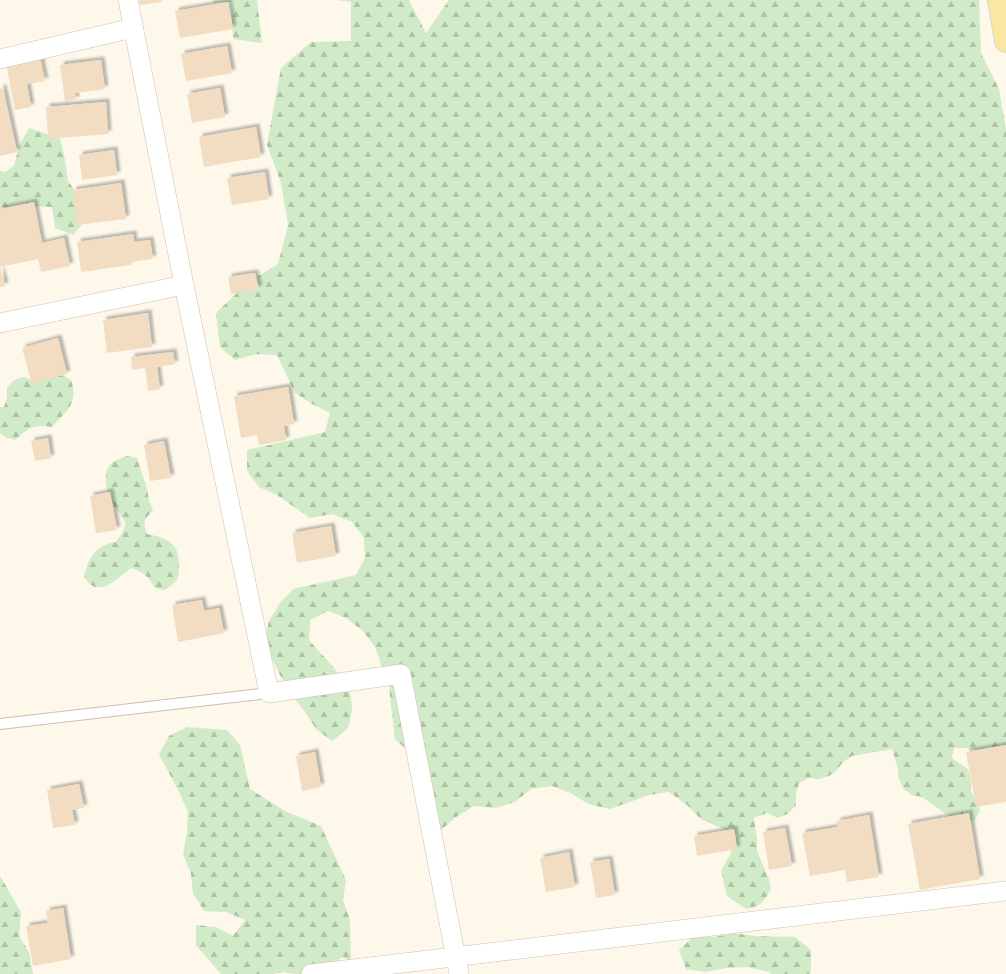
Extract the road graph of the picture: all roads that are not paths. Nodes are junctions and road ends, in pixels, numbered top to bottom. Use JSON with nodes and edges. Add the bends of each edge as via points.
{"nodes":[{"id":1,"x":128,"y":0,"type":"edge"},
{"id":2,"x":999,"y":0,"type":"edge"},
{"id":3,"x":134,"y":28,"type":"junction"},
{"id":4,"x":1006,"y":41,"type":"edge"},
{"id":5,"x":0,"y":59,"type":"edge"},
{"id":6,"x":184,"y":285,"type":"junction"},
{"id":7,"x":0,"y":323,"type":"edge"},
{"id":8,"x":269,"y":693,"type":"junction"},
{"id":9,"x":0,"y":724,"type":"edge"},
{"id":10,"x":1006,"y":891,"type":"edge"},
{"id":11,"x":457,"y":965,"type":"edge"},
{"id":12,"x":311,"y":974,"type":"edge"}],
"edges":[{"from":1,"to":3,"type":"street"},
{"from":2,"to":4,"type":"main road"},
{"from":3,"to":5,"type":"street"},
{"from":3,"to":6,"type":"street"},
{"from":6,"to":7,"type":"street"},
{"from":6,"to":8,"type":"street"},
{"from":8,"to":9,"type":"lane"},
{"from":8,"to":11,"type":"street","via":[[401,674]]},
{"from":10,"to":11,"type":"street"},
{"from":11,"to":12,"type":"street"}]}
